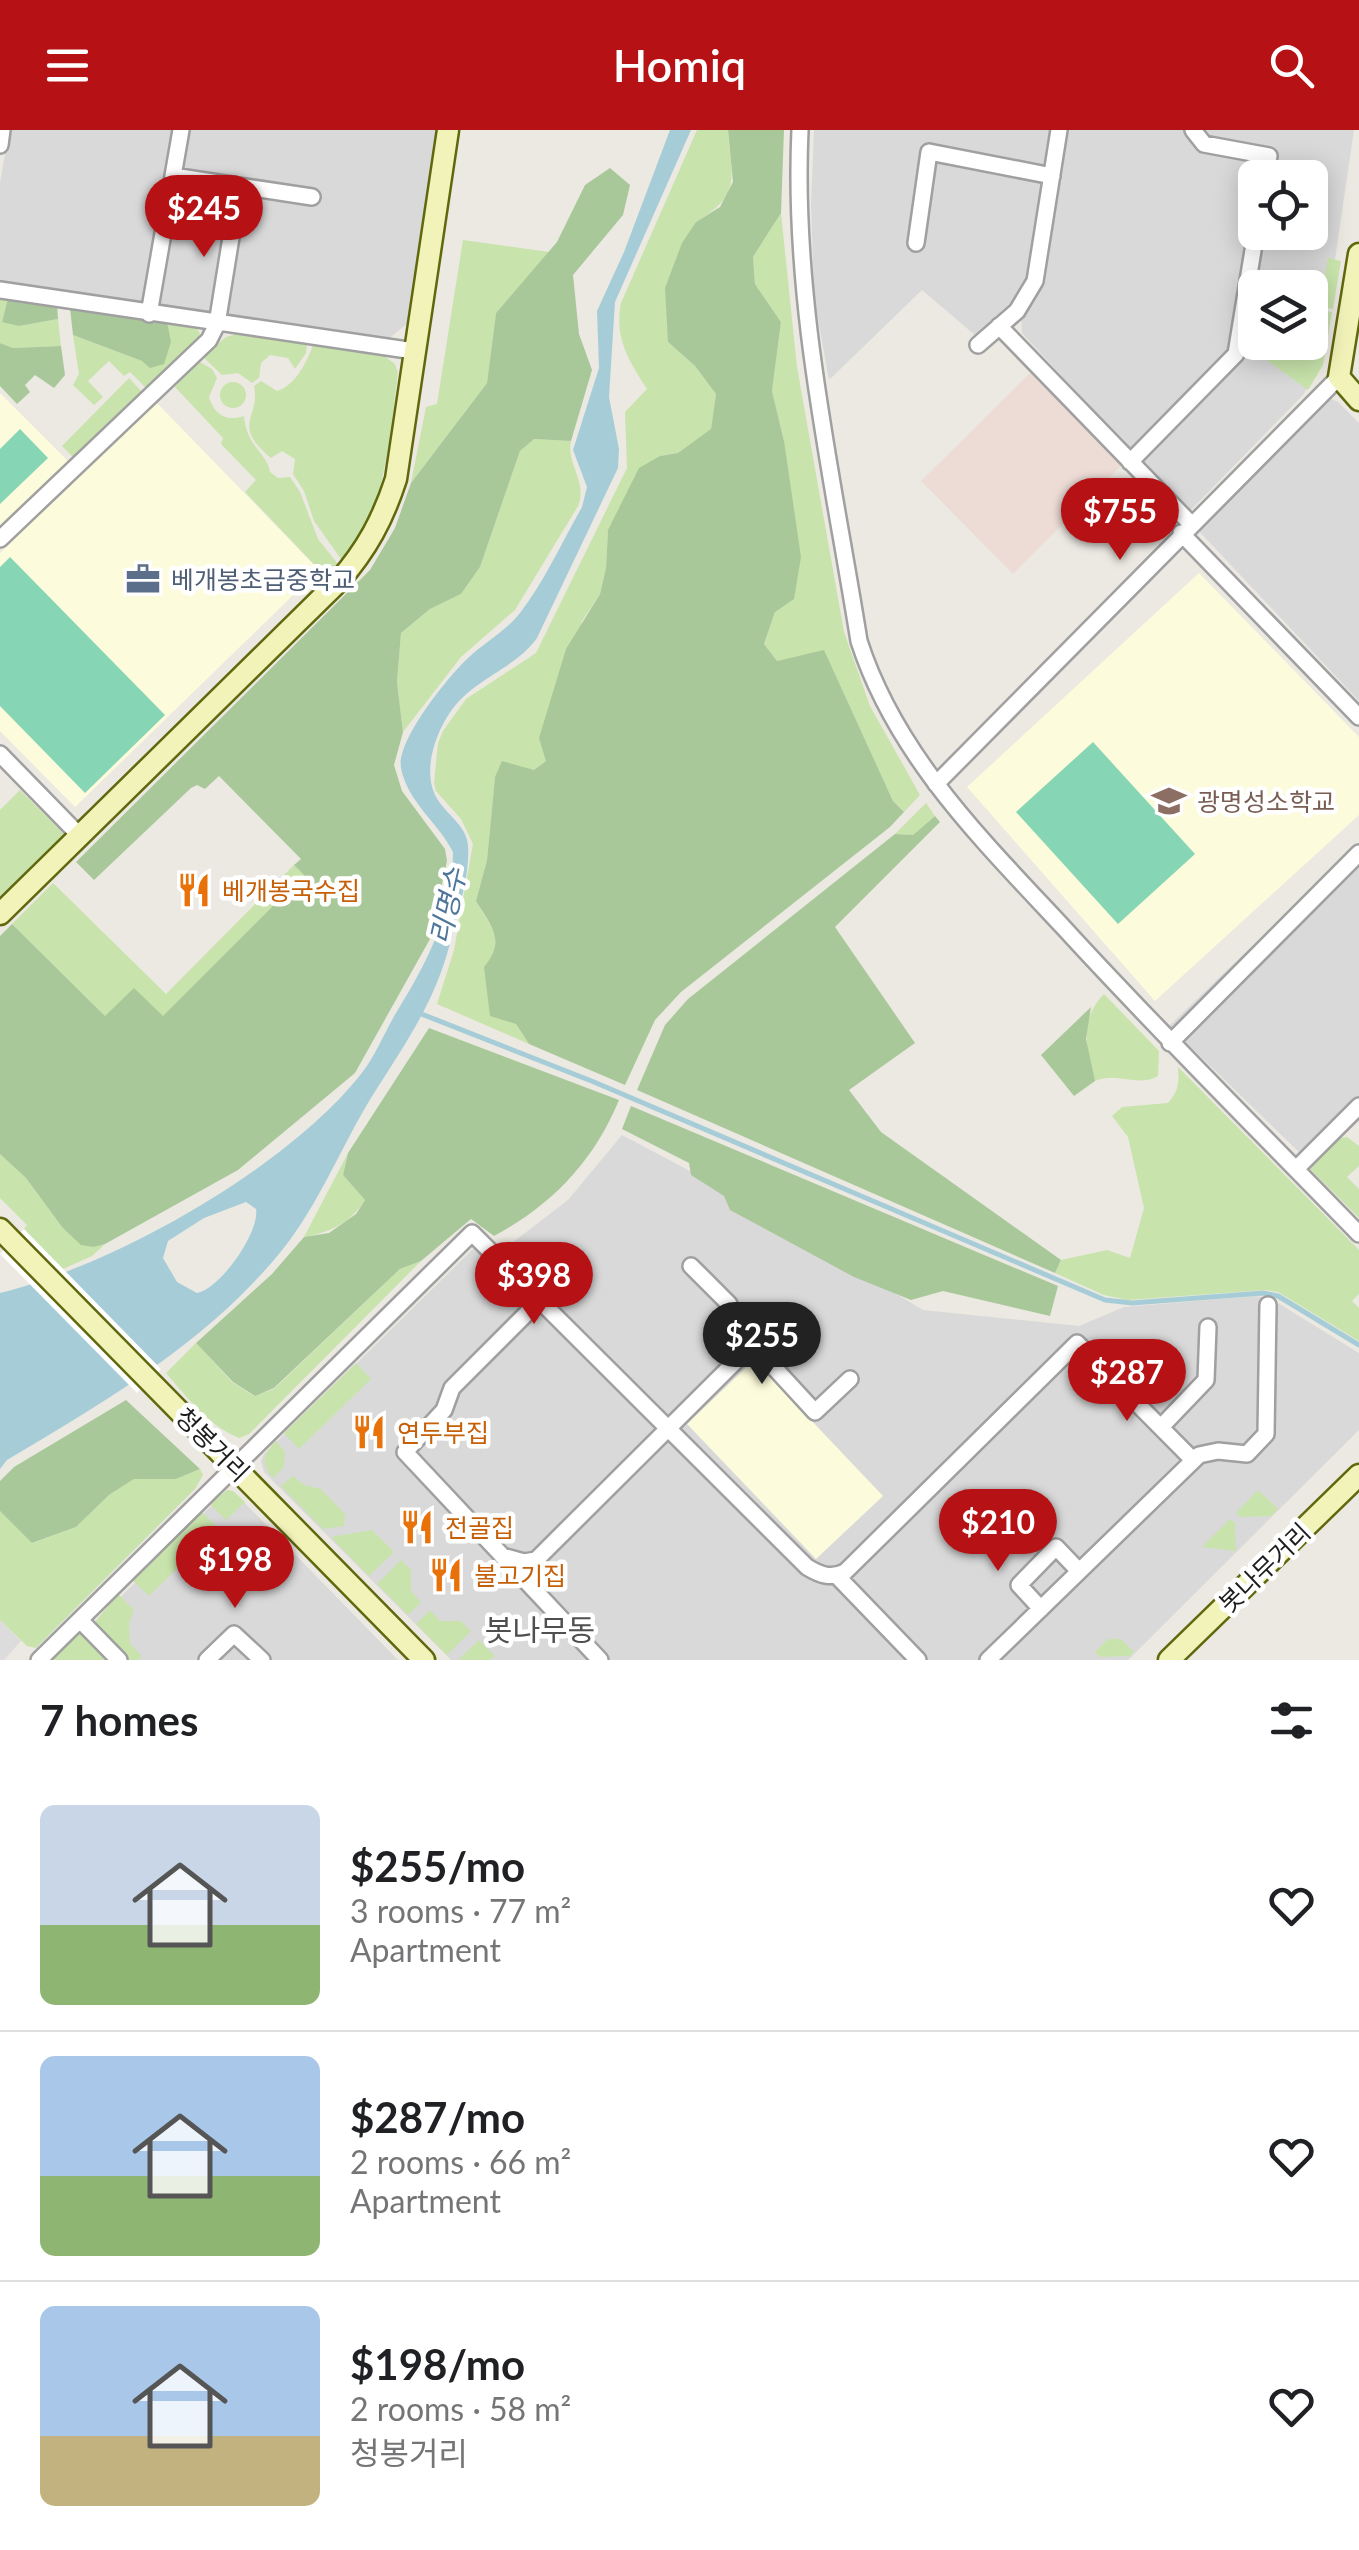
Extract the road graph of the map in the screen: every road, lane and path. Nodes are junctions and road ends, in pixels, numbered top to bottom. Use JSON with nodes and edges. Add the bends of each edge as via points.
{"nodes":[{"id":1,"x":2,"y":130,"type":"edge"},
{"id":2,"x":180,"y":130,"type":"edge"},
{"id":3,"x":448,"y":130,"type":"edge"},
{"id":4,"x":800,"y":130,"type":"edge"},
{"id":5,"x":1059,"y":130,"type":"edge"},
{"id":6,"x":1193,"y":130,"type":"edge"},
{"id":7,"x":0,"y":145,"type":"edge"},
{"id":8,"x":1268,"y":160,"type":"edge"},
{"id":9,"x":173,"y":176,"type":"junction"},
{"id":10,"x":1052,"y":176,"type":"junction"},
{"id":11,"x":312,"y":197,"type":"dead end"},
{"id":12,"x":166,"y":214,"type":"junction"},
{"id":13,"x":916,"y":243,"type":"dead end"},
{"id":14,"x":1253,"y":250,"type":"edge"},
{"id":15,"x":1359,"y":254,"type":"edge"},
{"id":16,"x":0,"y":290,"type":"edge"},
{"id":17,"x":149,"y":314,"type":"junction"},
{"id":18,"x":217,"y":324,"type":"junction"},
{"id":19,"x":999,"y":326,"type":"junction"},
{"id":20,"x":978,"y":345,"type":"dead end"},
{"id":21,"x":414,"y":351,"type":"junction"},
{"id":22,"x":1339,"y":377,"type":"junction"},
{"id":23,"x":1359,"y":400,"type":"edge"},
{"id":24,"x":1130,"y":462,"type":"junction"},
{"id":25,"x":1186,"y":528,"type":"junction"},
{"id":26,"x":0,"y":539,"type":"edge"},
{"id":27,"x":1359,"y":716,"type":"edge"},
{"id":28,"x":0,"y":754,"type":"edge"},
{"id":29,"x":936,"y":784,"type":"junction"},
{"id":30,"x":80,"y":836,"type":"junction"},
{"id":31,"x":1359,"y":853,"type":"edge"},
{"id":32,"x":0,"y":914,"type":"edge"},
{"id":33,"x":1170,"y":1043,"type":"junction"},
{"id":34,"x":1359,"y":1106,"type":"edge"},
{"id":35,"x":1296,"y":1169,"type":"junction"},
{"id":36,"x":1359,"y":1234,"type":"edge"},
{"id":37,"x":6,"y":1235,"type":"edge"},
{"id":38,"x":691,"y":1266,"type":"dead end"},
{"id":39,"x":540,"y":1300,"type":"junction"},
{"id":40,"x":1268,"y":1304,"type":"dead end"},
{"id":41,"x":1208,"y":1326,"type":"dead end"},
{"id":42,"x":753,"y":1344,"type":"junction"},
{"id":43,"x":850,"y":1379,"type":"dead end"},
{"id":44,"x":667,"y":1427,"type":"junction"},
{"id":45,"x":1161,"y":1428,"type":"junction"},
{"id":46,"x":1193,"y":1460,"type":"junction"},
{"id":47,"x":237,"y":1467,"type":"junction"},
{"id":48,"x":1359,"y":1475,"type":"edge"},
{"id":49,"x":502,"y":1556,"type":"junction"},
{"id":50,"x":1080,"y":1571,"type":"junction"},
{"id":51,"x":837,"y":1576,"type":"junction"},
{"id":52,"x":1041,"y":1608,"type":"junction"},
{"id":53,"x":80,"y":1620,"type":"junction"},
{"id":54,"x":39,"y":1660,"type":"edge"},
{"id":55,"x":119,"y":1660,"type":"edge"},
{"id":56,"x":207,"y":1660,"type":"edge"},
{"id":57,"x":262,"y":1660,"type":"edge"},
{"id":58,"x":424,"y":1660,"type":"edge"},
{"id":59,"x":600,"y":1660,"type":"edge"},
{"id":60,"x":918,"y":1660,"type":"edge"},
{"id":61,"x":988,"y":1660,"type":"edge"},
{"id":62,"x":1169,"y":1660,"type":"edge"}],
"edges":[{"from":1,"to":7,"type":"street"},
{"from":2,"to":9,"type":"street"},
{"from":3,"to":21,"type":"street"},
{"from":4,"to":29,"type":"street","via":[[800,252],[858,641],[876,686]]},
{"from":5,"to":10,"type":"street"},
{"from":6,"to":8,"type":"street","via":[[1204,144]]},
{"from":9,"to":11,"type":"street"},
{"from":9,"to":12,"type":"street"},
{"from":10,"to":13,"type":"street","via":[[929,152]]},
{"from":10,"to":19,"type":"street","via":[[1035,281]]},
{"from":12,"to":17,"type":"street"},
{"from":12,"to":18,"type":"street","via":[[233,225]]},
{"from":14,"to":24,"type":"street","via":[[1236,354]]},
{"from":15,"to":22,"type":"street"},
{"from":16,"to":17,"type":"street"},
{"from":17,"to":18,"type":"street"},
{"from":18,"to":21,"type":"street"},
{"from":18,"to":26,"type":"street","via":[[209,340]]},
{"from":19,"to":20,"type":"street"},
{"from":19,"to":24,"type":"street"},
{"from":21,"to":30,"type":"street","via":[[396,479],[370,542],[339,581]]},
{"from":22,"to":23,"type":"street"},
{"from":22,"to":25,"type":"street"},
{"from":24,"to":25,"type":"street"},
{"from":25,"to":27,"type":"street"},
{"from":25,"to":29,"type":"street"},
{"from":28,"to":30,"type":"street"},
{"from":29,"to":33,"type":"street"},
{"from":30,"to":32,"type":"street"},
{"from":31,"to":33,"type":"street"},
{"from":33,"to":35,"type":"street"},
{"from":34,"to":35,"type":"street"},
{"from":35,"to":36,"type":"street"},
{"from":37,"to":47,"type":"street","name":"청봉거리"},
{"from":38,"to":42,"type":"street","via":[[729,1304],[736,1326]]},
{"from":39,"to":44,"type":"street"},
{"from":39,"to":47,"type":"street","via":[[472,1233]]},
{"from":39,"to":49,"type":"street","via":[[452,1388],[444,1410],[405,1452]]},
{"from":40,"to":46,"type":"street","via":[[1266,1434],[1247,1454],[1218,1451]]},
{"from":41,"to":45,"type":"street","via":[[1206,1380]]},
{"from":42,"to":43,"type":"street","via":[[815,1412]]},
{"from":42,"to":44,"type":"street"},
{"from":44,"to":49,"type":"street","via":[[536,1560]]},
{"from":44,"to":51,"type":"street","via":[[807,1567]]},
{"from":45,"to":46,"type":"street"},
{"from":45,"to":51,"type":"street","via":[[1078,1343]]},
{"from":46,"to":50,"type":"street"},
{"from":47,"to":53,"type":"street"},
{"from":47,"to":58,"type":"street","name":"청봉거리"},
{"from":48,"to":62,"type":"street","name":"봇나무거리"},
{"from":49,"to":59,"type":"street"},
{"from":50,"to":52,"type":"street"},
{"from":50,"to":52,"type":"street","via":[[1056,1546],[1018,1584]]},
{"from":51,"to":60,"type":"street"},
{"from":52,"to":61,"type":"street"},
{"from":53,"to":54,"type":"street"},
{"from":53,"to":55,"type":"street"},
{"from":56,"to":57,"type":"street","via":[[234,1634]]}]}
